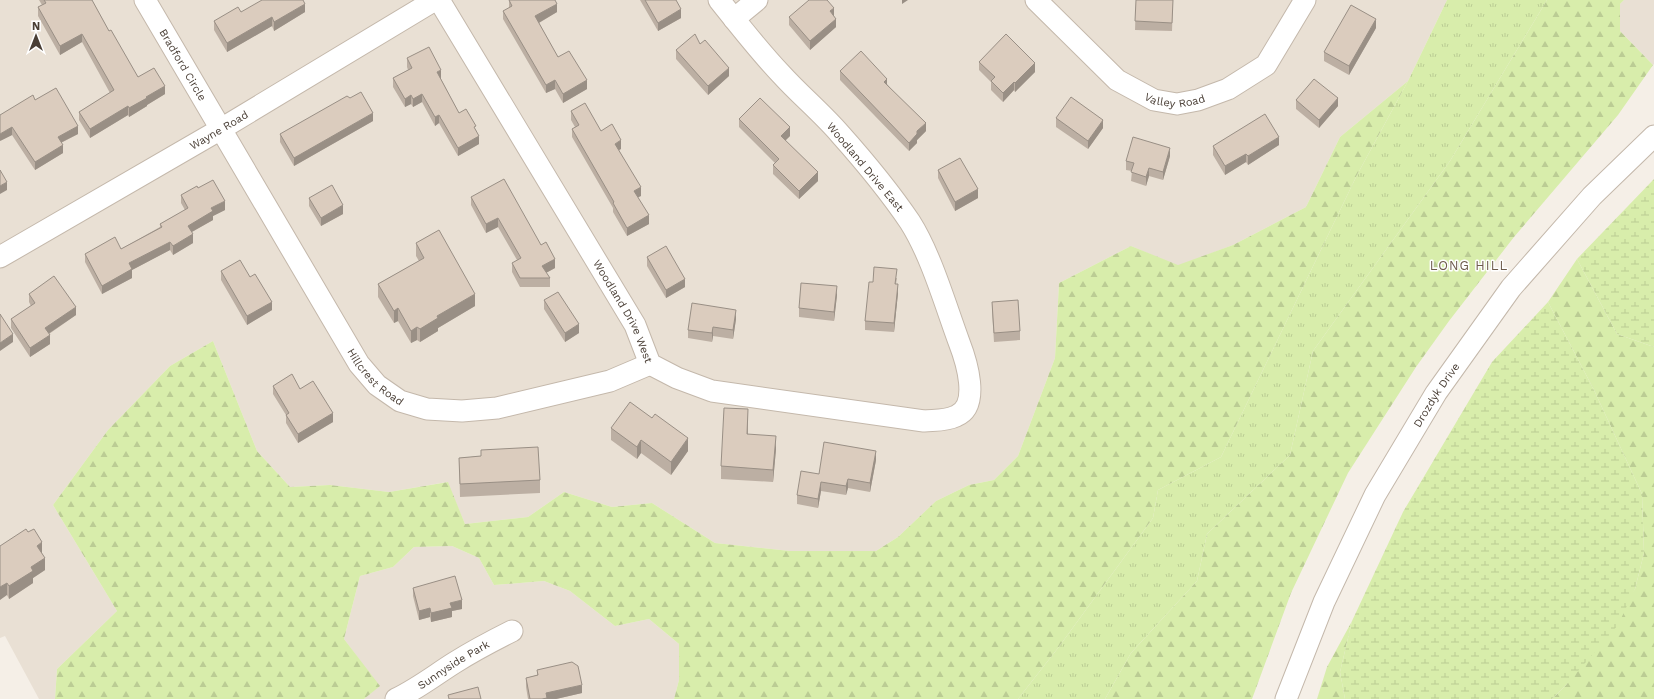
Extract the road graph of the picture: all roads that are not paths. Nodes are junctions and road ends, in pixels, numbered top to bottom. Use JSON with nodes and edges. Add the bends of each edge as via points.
{"nodes":[{"id":1,"x":145,"y":0,"type":"edge"},
{"id":2,"x":435,"y":0,"type":"edge"},
{"id":3,"x":439,"y":0,"type":"edge"},
{"id":4,"x":719,"y":0,"type":"edge"},
{"id":5,"x":757,"y":0,"type":"edge"},
{"id":6,"x":1036,"y":0,"type":"edge"},
{"id":7,"x":1306,"y":0,"type":"edge"},
{"id":8,"x":734,"y":19,"type":"junction"},
{"id":9,"x":221,"y":129,"type":"junction"},
{"id":10,"x":1654,"y":136,"type":"edge"},
{"id":11,"x":0,"y":257,"type":"edge"},
{"id":12,"x":650,"y":364,"type":"junction"},
{"id":13,"x":966,"y":409,"type":"joint"},
{"id":14,"x":512,"y":631,"type":"dead end"},
{"id":15,"x":396,"y":699,"type":"edge"},
{"id":16,"x":1286,"y":699,"type":"edge"}],
"edges":[{"from":1,"to":9,"type":"street","name":"Bradford Circle"},
{"from":2,"to":9,"type":"street","name":"Wayne Road"},
{"from":3,"to":12,"type":"street","name":"Woodland Drive West","via":[[635,325]]},
{"from":4,"to":8,"type":"street","name":"Woodland Drive East"},
{"from":5,"to":8,"type":"street"},
{"from":6,"to":7,"type":"street","name":"Valley Road","via":[[1117,80],[1154,100],[1177,104],[1198,100],[1228,89],[1266,65]]},
{"from":8,"to":13,"type":"street","name":"Woodland Drive East","via":[[780,73],[840,134],[910,223],[928,260],[964,355],[970,396]]},
{"from":9,"to":11,"type":"street","name":"Wayne Road"},
{"from":9,"to":12,"type":"street","name":"Hillcrest Road","via":[[359,364],[377,385],[400,401],[427,409],[462,411],[497,408],[610,381]]},
{"from":10,"to":16,"type":"street","name":"Drozdyk Drive","via":[[1592,196],[1511,288],[1436,393],[1375,495],[1324,602]]},
{"from":12,"to":13,"type":"street","name":"Woodland Drive West","via":[[677,378],[712,390],[908,419],[944,420],[957,416]]},
{"from":14,"to":15,"type":"street","name":"Sunnyside Park","via":[[480,647],[410,693]]}]}
